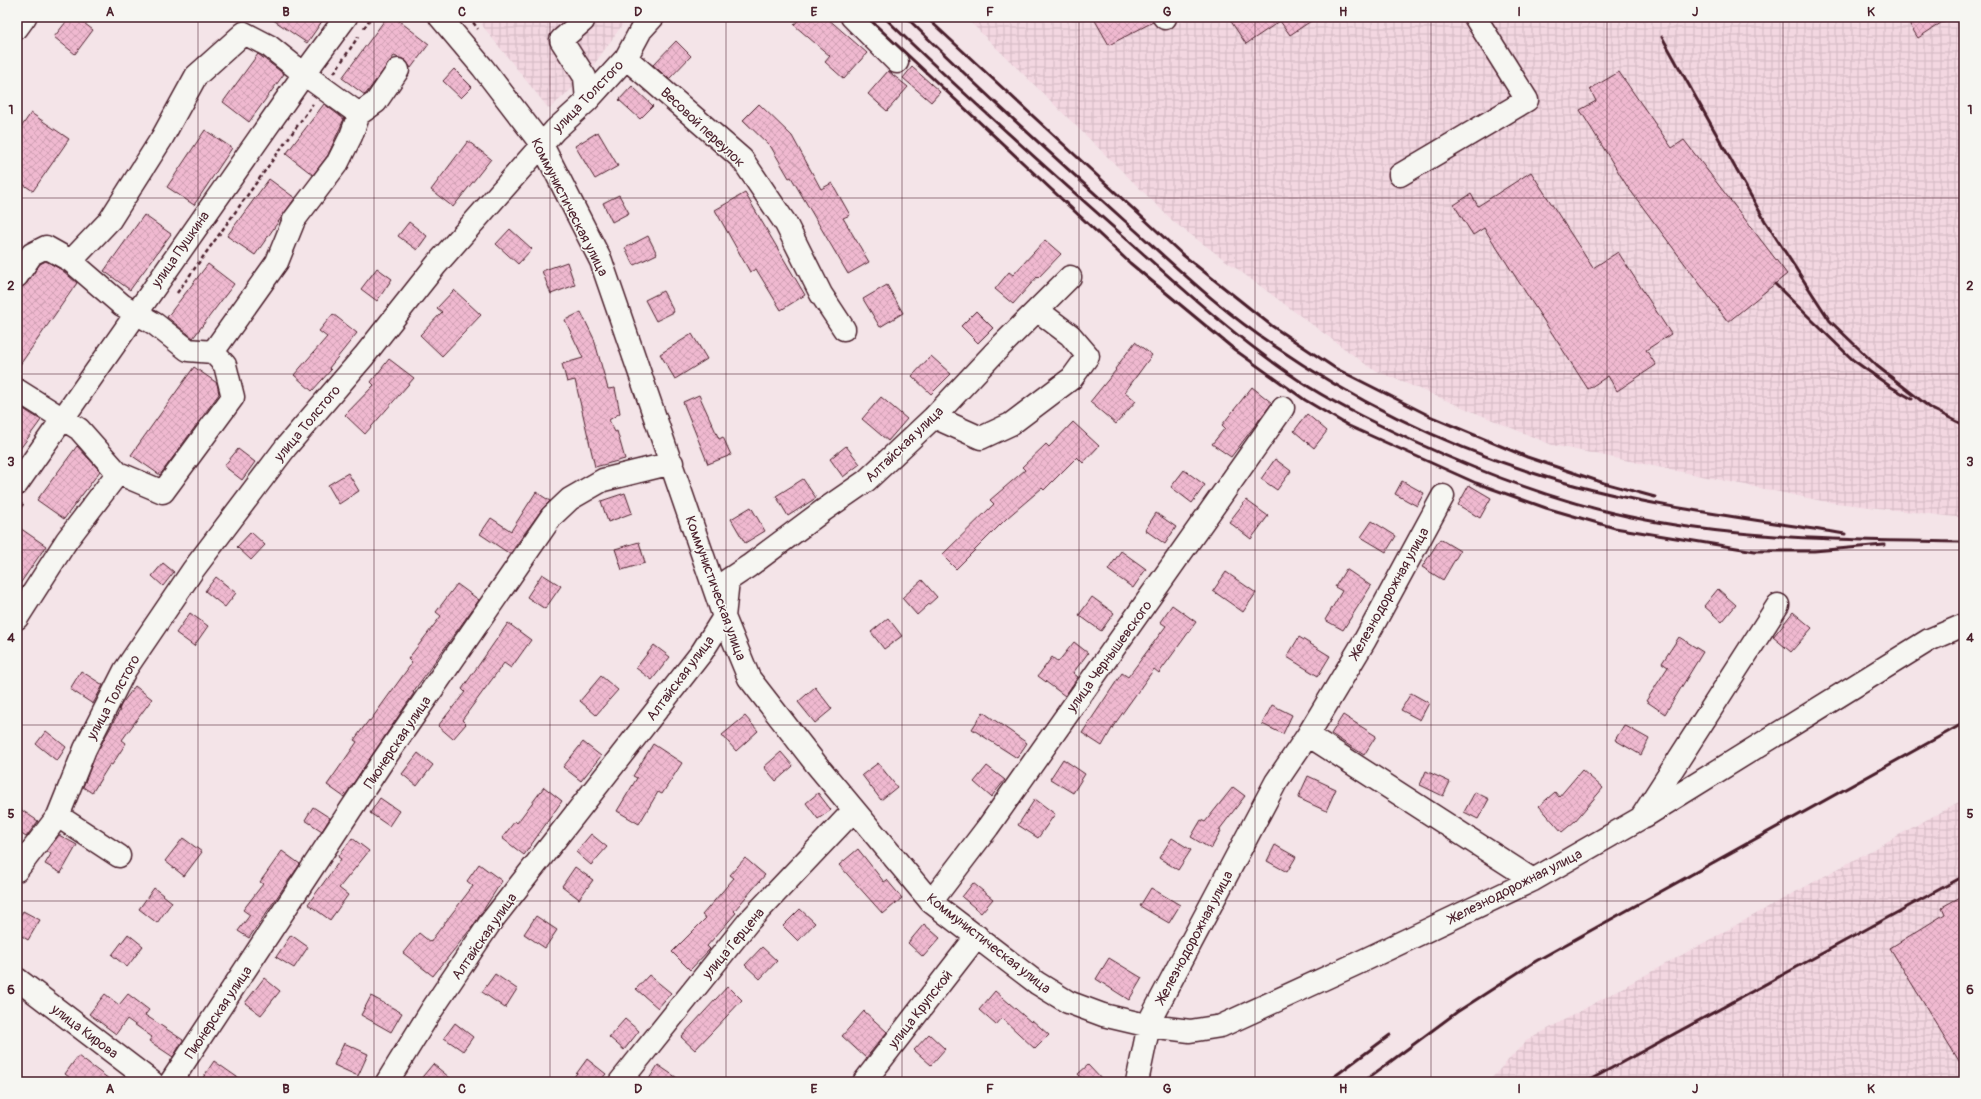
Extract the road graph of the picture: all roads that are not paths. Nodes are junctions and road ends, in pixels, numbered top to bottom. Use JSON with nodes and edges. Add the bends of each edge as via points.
{"nodes":[{"id":1,"x":25,"y":17,"type":"edge"},
{"id":2,"x":346,"y":17,"type":"edge"},
{"id":3,"x":653,"y":17,"type":"edge"},
{"id":4,"x":852,"y":17,"type":"edge"},
{"id":5,"x":1475,"y":17,"type":"edge"},
{"id":6,"x":444,"y":18,"type":"edge"},
{"id":7,"x":583,"y":21,"type":"dead end"},
{"id":8,"x":17,"y":28,"type":"edge"},
{"id":9,"x":626,"y":58,"type":"junction"},
{"id":10,"x":897,"y":62,"type":"dead end"},
{"id":11,"x":398,"y":70,"type":"dead end"},
{"id":12,"x":304,"y":74,"type":"junction"},
{"id":13,"x":587,"y":102,"type":"junction"},
{"id":14,"x":359,"y":114,"type":"junction"},
{"id":15,"x":542,"y":145,"type":"junction"},
{"id":16,"x":1400,"y":175,"type":"dead end"},
{"id":17,"x":71,"y":261,"type":"junction"},
{"id":18,"x":17,"y":276,"type":"edge"},
{"id":19,"x":1070,"y":277,"type":"dead end"},
{"id":20,"x":1037,"y":310,"type":"junction"},
{"id":21,"x":135,"y":313,"type":"junction"},
{"id":22,"x":844,"y":328,"type":"dead end"},
{"id":23,"x":213,"y":352,"type":"junction"},
{"id":24,"x":17,"y":390,"type":"edge"},
{"id":25,"x":1283,"y":408,"type":"dead end"},
{"id":26,"x":934,"y":417,"type":"junction"},
{"id":27,"x":62,"y":419,"type":"junction"},
{"id":28,"x":672,"y":463,"type":"junction"},
{"id":29,"x":118,"y":473,"type":"junction"},
{"id":30,"x":17,"y":484,"type":"edge"},
{"id":31,"x":1443,"y":496,"type":"dead end"},
{"id":32,"x":1778,"y":605,"type":"dead end"},
{"id":33,"x":724,"y":617,"type":"junction"},
{"id":34,"x":17,"y":618,"type":"edge"},
{"id":35,"x":1964,"y":625,"type":"edge"},
{"id":36,"x":1308,"y":735,"type":"junction"},
{"id":37,"x":854,"y":810,"type":"junction"},
{"id":38,"x":58,"y":816,"type":"junction"},
{"id":39,"x":1641,"y":818,"type":"junction"},
{"id":40,"x":119,"y":856,"type":"dead end"},
{"id":41,"x":17,"y":870,"type":"edge"},
{"id":42,"x":1533,"y":880,"type":"junction"},
{"id":43,"x":931,"y":902,"type":"junction"},
{"id":44,"x":977,"y":936,"type":"junction"},
{"id":45,"x":17,"y":979,"type":"edge"},
{"id":46,"x":1150,"y":1026,"type":"junction"},
{"id":47,"x":152,"y":1082,"type":"edge"},
{"id":48,"x":171,"y":1082,"type":"edge"},
{"id":49,"x":387,"y":1082,"type":"edge"},
{"id":50,"x":620,"y":1082,"type":"edge"},
{"id":51,"x":864,"y":1082,"type":"edge"},
{"id":52,"x":1137,"y":1082,"type":"edge"}],
"edges":[{"from":1,"to":8,"type":"street"},
{"from":2,"to":12,"type":"street","name":"улица Пушкина"},
{"from":3,"to":9,"type":"street","name":"улица Толстого","via":[[641,30]]},
{"from":4,"to":10,"type":"street"},
{"from":5,"to":16,"type":"street","via":[[1527,100]]},
{"from":6,"to":15,"type":"street","name":"Коммунистическая улица"},
{"from":7,"to":13,"type":"street","via":[[561,40],[585,77]]},
{"from":9,"to":13,"type":"street","name":"улица Толстого"},
{"from":9,"to":22,"type":"street","name":"Весовой переулок","via":[[742,159],[786,224],[821,294]]},
{"from":11,"to":14,"type":"street","via":[[376,102]]},
{"from":12,"to":14,"type":"street"},
{"from":12,"to":17,"type":"street","via":[[269,46],[244,33],[196,76],[162,138],[110,220]]},
{"from":12,"to":21,"type":"street","name":"улица Пушкина"},
{"from":13,"to":15,"type":"street","name":"улица Толстого"},
{"from":14,"to":23,"type":"street","via":[[352,136],[338,162],[294,220],[277,262]]},
{"from":15,"to":28,"type":"street","name":"Коммунистическая улица","via":[[601,261]]},
{"from":15,"to":38,"type":"street","name":"улица Толстого","via":[[436,265],[364,356],[286,446],[193,570],[125,670],[85,749]]},
{"from":17,"to":18,"type":"street","via":[[46,247],[32,254]]},
{"from":17,"to":21,"type":"street"},
{"from":19,"to":20,"type":"street","name":"Алтайская улица"},
{"from":20,"to":26,"type":"street","name":"Алтайская улица"},
{"from":20,"to":26,"type":"street","via":[[1070,335],[1088,356],[1072,378],[1011,424],[981,438]]},
{"from":21,"to":23,"type":"street","via":[[155,324],[188,350]]},
{"from":21,"to":27,"type":"street","name":"улица Пушкина"},
{"from":23,"to":29,"type":"street","via":[[225,365],[233,397],[163,492]]},
{"from":24,"to":27,"type":"street"},
{"from":25,"to":43,"type":"street","name":"улица Чернышевского","via":[[988,827]]},
{"from":26,"to":33,"type":"street","name":"Алтайская улица","via":[[866,481],[728,580]]},
{"from":27,"to":29,"type":"street","via":[[79,429]]},
{"from":27,"to":30,"type":"street","name":"улица Пушкина"},
{"from":28,"to":33,"type":"street","name":"Коммунистическая улица"},
{"from":28,"to":48,"type":"street","name":"Пионерская улица","via":[[603,480],[570,499],[552,516],[382,762]]},
{"from":29,"to":34,"type":"street","via":[[66,540]]},
{"from":31,"to":36,"type":"street","name":"Железнодорожная улица","via":[[1365,640]]},
{"from":32,"to":39,"type":"street","name":"Железнодорожная улица"},
{"from":33,"to":37,"type":"street","name":"Коммунистическая улица","via":[[749,678]]},
{"from":33,"to":49,"type":"street","name":"Алтайская улица","via":[[702,652],[490,923]]},
{"from":35,"to":39,"type":"street","via":[[1929,640]]},
{"from":36,"to":42,"type":"street"},
{"from":36,"to":46,"type":"street","name":"Железнодорожная улица","via":[[1276,782],[1150,1020]]},
{"from":37,"to":43,"type":"street","name":"Коммунистическая улица"},
{"from":37,"to":50,"type":"street","name":"улица Герцена","via":[[749,921]]},
{"from":38,"to":40,"type":"street"},
{"from":38,"to":41,"type":"street","name":"улица Толстого"},
{"from":39,"to":42,"type":"street","name":"Железнодорожная улица"},
{"from":42,"to":46,"type":"street","name":"Железнодорожная улица","via":[[1221,1026],[1190,1031]]},
{"from":43,"to":44,"type":"street","name":"Коммунистическая улица"},
{"from":44,"to":46,"type":"street","name":"Коммунистическая улица","via":[[1037,983],[1068,1002],[1103,1015]]},
{"from":44,"to":51,"type":"street","name":"улица Крупской"},
{"from":45,"to":47,"type":"street","name":"улица Кирова"},
{"from":46,"to":52,"type":"street","name":"Железнодорожная улица"}]}
